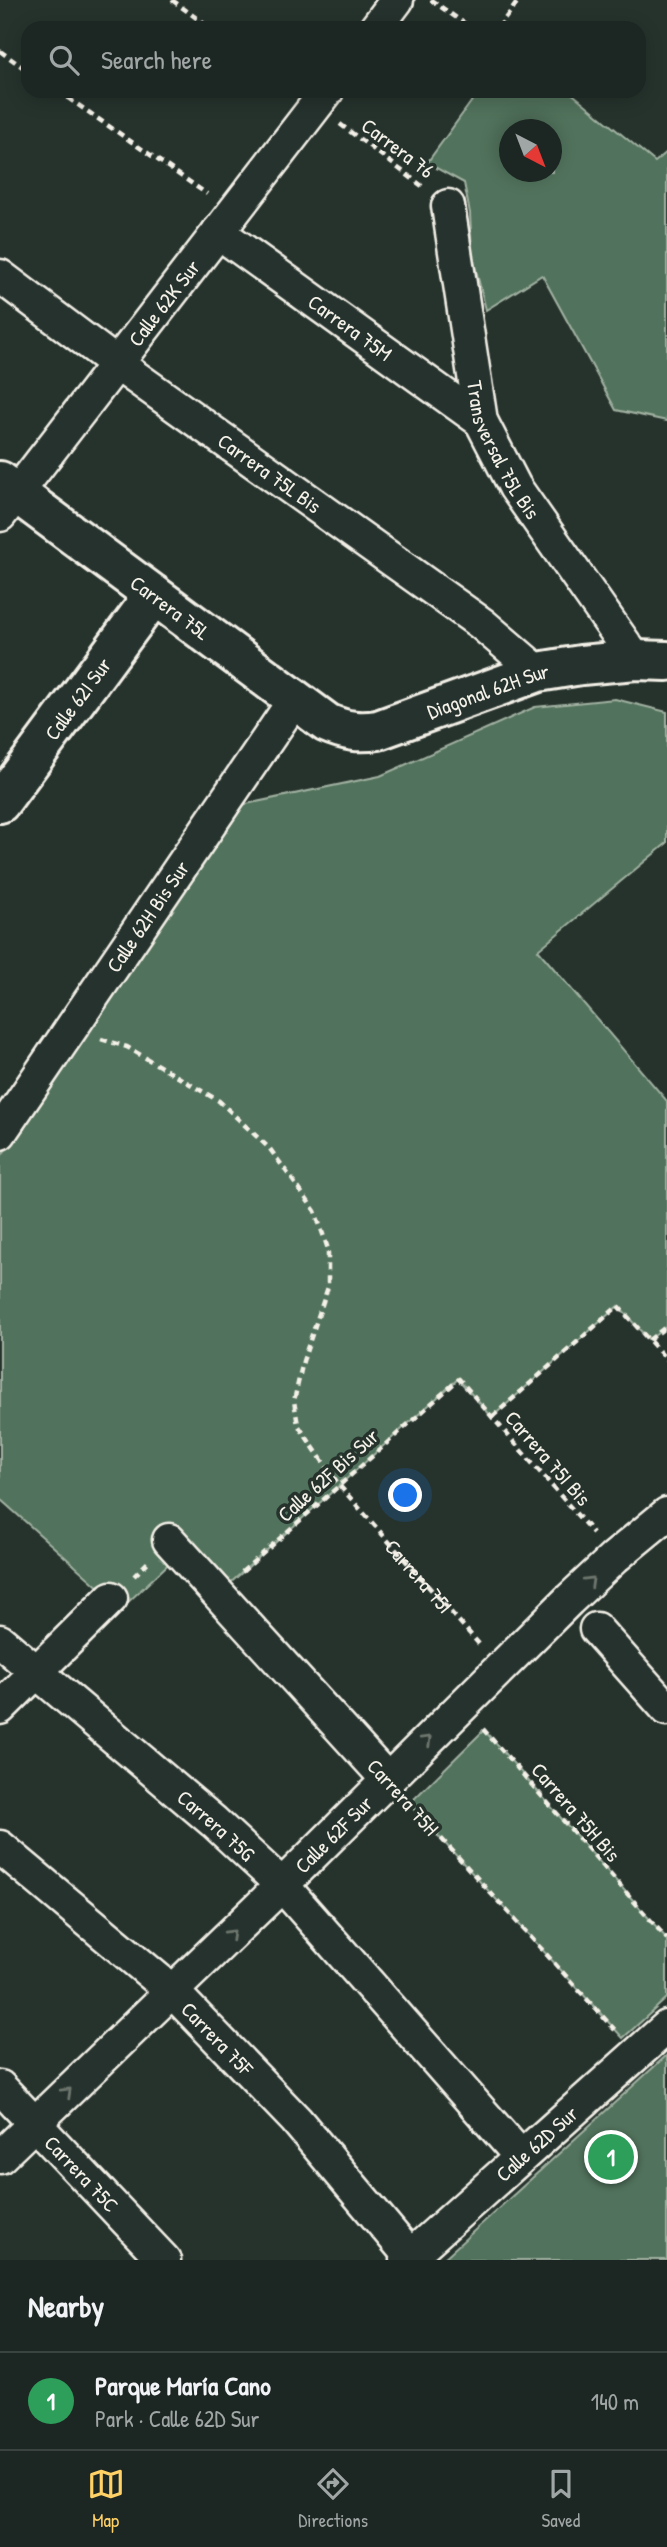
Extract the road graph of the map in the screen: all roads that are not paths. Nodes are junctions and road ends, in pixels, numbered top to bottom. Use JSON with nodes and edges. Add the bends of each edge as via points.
{"nodes":[{"id":1,"x":397,"y":0,"type":"edge"},
{"id":2,"x":381,"y":21,"type":"edge"},
{"id":3,"x":321,"y":99,"type":"edge"},
{"id":4,"x":448,"y":206,"type":"road end"},
{"id":5,"x":226,"y":222,"type":"junction"},
{"id":6,"x":0,"y":276,"type":"edge"},
{"id":7,"x":117,"y":364,"type":"junction"},
{"id":8,"x":481,"y":421,"type":"junction"},
{"id":9,"x":6,"y":496,"type":"edge"},
{"id":10,"x":154,"y":595,"type":"junction"},
{"id":11,"x":651,"y":661,"type":"edge"},
{"id":12,"x":538,"y":672,"type":"junction"},
{"id":13,"x":295,"y":699,"type":"junction"},
{"id":14,"x":343,"y":730,"type":"joint"},
{"id":15,"x":0,"y":803,"type":"edge"},
{"id":16,"x":1,"y":1134,"type":"edge"},
{"id":17,"x":667,"y":1514,"type":"edge"},
{"id":18,"x":169,"y":1541,"type":"road end"},
{"id":19,"x":111,"y":1598,"type":"road end"},
{"id":20,"x":596,"y":1629,"type":"dead end"},
{"id":21,"x":0,"y":1641,"type":"edge"},
{"id":22,"x":37,"y":1671,"type":"junction"},
{"id":23,"x":0,"y":1708,"type":"edge"},
{"id":24,"x":667,"y":1709,"type":"edge"},
{"id":25,"x":387,"y":1779,"type":"junction"},
{"id":26,"x":0,"y":1847,"type":"edge"},
{"id":27,"x":282,"y":1885,"type":"junction"},
{"id":28,"x":172,"y":1991,"type":"junction"},
{"id":29,"x":667,"y":2027,"type":"edge"},
{"id":30,"x":0,"y":2087,"type":"edge"},
{"id":31,"x":34,"y":2123,"type":"junction"},
{"id":32,"x":0,"y":2157,"type":"edge"},
{"id":33,"x":521,"y":2157,"type":"junction"},
{"id":34,"x":408,"y":2258,"type":"edge"},
{"id":35,"x":164,"y":2260,"type":"edge"}],
"edges":[{"from":1,"to":2,"type":"street"},
{"from":3,"to":5,"type":"street","name":"Calle 62K Sur"},
{"from":4,"to":8,"type":"street","name":"Transversal 75L Bis"},
{"from":5,"to":7,"type":"street","name":"Calle 62K Sur"},
{"from":5,"to":8,"type":"street","name":"Carrera 75M"},
{"from":6,"to":7,"type":"street","name":"Carrera 75L Bis"},
{"from":7,"to":9,"type":"street","name":"Calle 62K Sur"},
{"from":7,"to":12,"type":"street","name":"Carrera 75L Bis","via":[[482,624]]},
{"from":8,"to":11,"type":"street","name":"Transversal 75L Bis","via":[[515,487]]},
{"from":9,"to":10,"type":"street","name":"Carrera 75L"},
{"from":10,"to":13,"type":"street","name":"Carrera 75L"},
{"from":10,"to":15,"type":"street","name":"Calle 62I Sur"},
{"from":11,"to":12,"type":"street","name":"Diagonal 62H Sur"},
{"from":12,"to":14,"type":"street","name":"Diagonal 62H Sur","via":[[378,730]]},
{"from":13,"to":14,"type":"street","name":"Carrera 75L"},
{"from":13,"to":16,"type":"street","name":"Calle 62H Bis Sur"},
{"from":25,"to":17,"type":"street","name":"Calle 62F Sur","one_way":true,"via":[[615,1557]]},
{"from":18,"to":25,"type":"street","name":"Carrera 75H"},
{"from":19,"to":22,"type":"street"},
{"from":20,"to":24,"type":"street"},
{"from":21,"to":22,"type":"street","name":"Carrera 75G"},
{"from":22,"to":23,"type":"street"},
{"from":22,"to":27,"type":"street","name":"Carrera 75G"},
{"from":25,"to":27,"type":"street","name":"Calle 62F Sur"},
{"from":26,"to":28,"type":"street","name":"Carrera 75F"},
{"from":28,"to":27,"type":"street","name":"Calle 62F Sur","one_way":true},
{"from":27,"to":33,"type":"street","name":"Carrera 75G"},
{"from":31,"to":28,"type":"street","name":"Calle 62F Sur","one_way":true},
{"from":28,"to":34,"type":"street","name":"Carrera 75F","via":[[296,2120]]},
{"from":29,"to":33,"type":"street","name":"Calle 62D Sur"},
{"from":30,"to":31,"type":"street","name":"Carrera 75C"},
{"from":31,"to":32,"type":"street","name":"Calle 62F Sur"},
{"from":31,"to":35,"type":"street","name":"Carrera 75C"},
{"from":33,"to":34,"type":"street","name":"Calle 62D Sur"}]}
